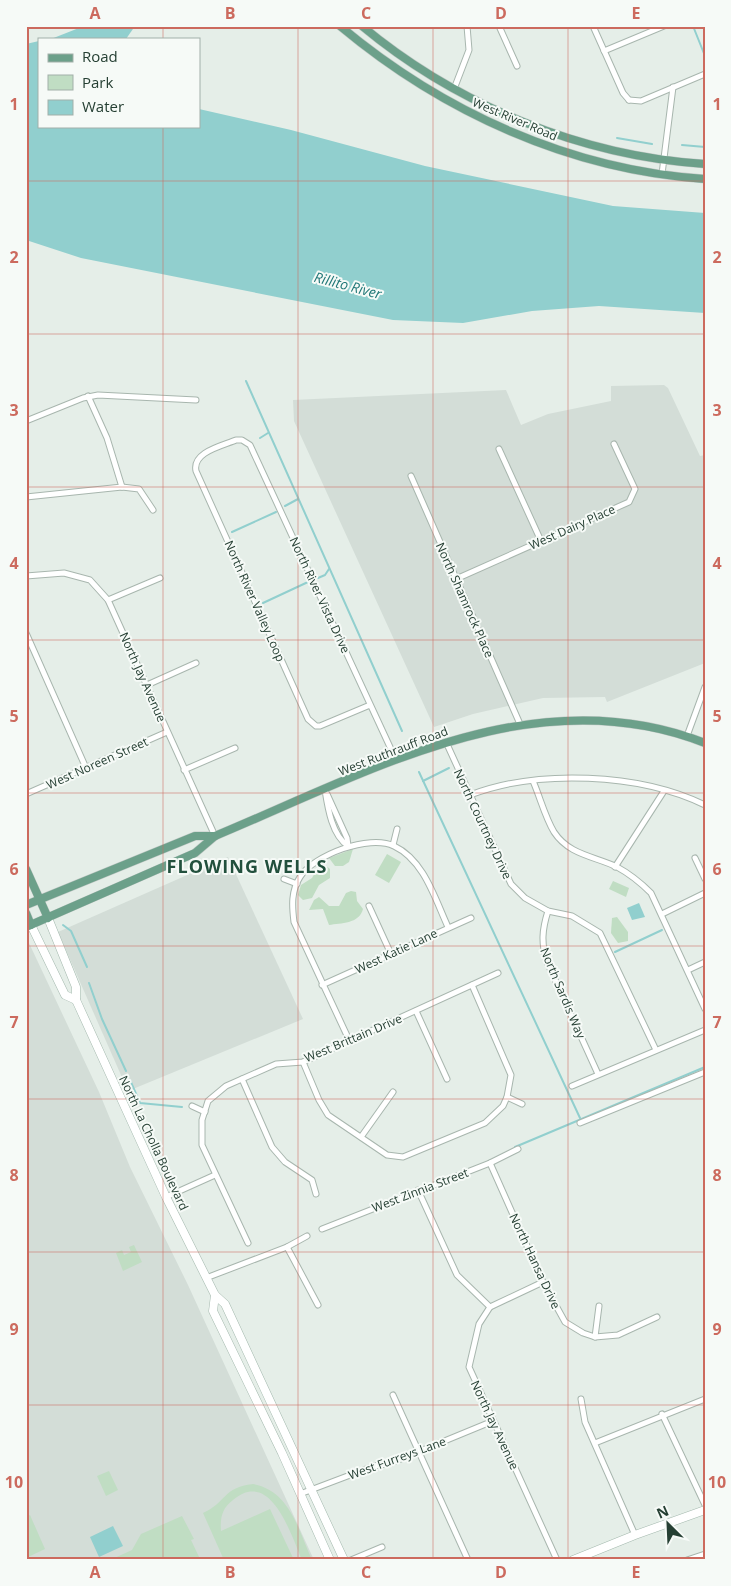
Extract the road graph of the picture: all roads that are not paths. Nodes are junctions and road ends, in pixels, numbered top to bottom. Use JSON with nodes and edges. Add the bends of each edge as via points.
{"nodes":[{"id":1,"x":340,"y":26,"type":"edge"},
{"id":2,"x":362,"y":26,"type":"edge"},
{"id":3,"x":467,"y":26,"type":"edge"},
{"id":4,"x":499,"y":26,"type":"edge"},
{"id":5,"x":593,"y":26,"type":"edge"},
{"id":6,"x":664,"y":26,"type":"edge"},
{"id":7,"x":604,"y":51,"type":"junction"},
{"id":8,"x":517,"y":66,"type":"dead end"},
{"id":9,"x":705,"y":74,"type":"edge"},
{"id":10,"x":673,"y":87,"type":"junction"},
{"id":11,"x":454,"y":89,"type":"junction"},
{"id":12,"x":664,"y":160,"type":"junction"},
{"id":13,"x":705,"y":164,"type":"edge"},
{"id":14,"x":662,"y":174,"type":"junction"},
{"id":15,"x":705,"y":179,"type":"edge"},
{"id":16,"x":88,"y":396,"type":"junction"},
{"id":17,"x":196,"y":400,"type":"dead end"},
{"id":18,"x":26,"y":421,"type":"edge"},
{"id":19,"x":236,"y":440,"type":"joint"},
{"id":20,"x":614,"y":444,"type":"dead end"},
{"id":21,"x":499,"y":449,"type":"dead end"},
{"id":22,"x":411,"y":476,"type":"dead end"},
{"id":23,"x":122,"y":487,"type":"junction"},
{"id":24,"x":26,"y":497,"type":"edge"},
{"id":25,"x":153,"y":510,"type":"dead end"},
{"id":26,"x":541,"y":541,"type":"junction"},
{"id":27,"x":26,"y":576,"type":"edge"},
{"id":28,"x":160,"y":578,"type":"dead end"},
{"id":29,"x":456,"y":579,"type":"junction"},
{"id":30,"x":108,"y":600,"type":"junction"},
{"id":31,"x":26,"y":633,"type":"edge"},
{"id":32,"x":196,"y":663,"type":"dead end"},
{"id":33,"x":147,"y":685,"type":"junction"},
{"id":34,"x":705,"y":687,"type":"edge"},
{"id":35,"x":370,"y":705,"type":"junction"},
{"id":36,"x":520,"y":724,"type":"junction"},
{"id":37,"x":167,"y":732,"type":"junction"},
{"id":38,"x":687,"y":736,"type":"junction"},
{"id":39,"x":446,"y":742,"type":"junction"},
{"id":40,"x":705,"y":743,"type":"edge"},
{"id":41,"x":235,"y":748,"type":"dead end"},
{"id":42,"x":396,"y":760,"type":"junction"},
{"id":43,"x":86,"y":768,"type":"junction"},
{"id":44,"x":184,"y":770,"type":"junction"},
{"id":45,"x":533,"y":781,"type":"junction"},
{"id":46,"x":325,"y":790,"type":"junction"},
{"id":47,"x":664,"y":790,"type":"junction"},
{"id":48,"x":26,"y":794,"type":"edge"},
{"id":49,"x":470,"y":795,"type":"junction"},
{"id":50,"x":705,"y":805,"type":"edge"},
{"id":51,"x":397,"y":829,"type":"dead end"},
{"id":52,"x":215,"y":836,"type":"junction"},
{"id":53,"x":393,"y":845,"type":"junction"},
{"id":54,"x":348,"y":846,"type":"junction"},
{"id":55,"x":695,"y":858,"type":"dead end"},
{"id":56,"x":615,"y":866,"type":"junction"},
{"id":57,"x":26,"y":869,"type":"edge"},
{"id":58,"x":284,"y":879,"type":"dead end"},
{"id":59,"x":705,"y":879,"type":"edge"},
{"id":60,"x":297,"y":884,"type":"junction"},
{"id":61,"x":705,"y":893,"type":"edge"},
{"id":62,"x":40,"y":899,"type":"junction"},
{"id":63,"x":26,"y":905,"type":"edge"},
{"id":64,"x":369,"y":906,"type":"dead end"},
{"id":65,"x":548,"y":910,"type":"junction"},
{"id":66,"x":26,"y":913,"type":"edge"},
{"id":67,"x":662,"y":914,"type":"junction"},
{"id":68,"x":48,"y":918,"type":"junction"},
{"id":69,"x":471,"y":918,"type":"dead end"},
{"id":70,"x":29,"y":926,"type":"edge"},
{"id":71,"x":448,"y":927,"type":"junction"},
{"id":72,"x":391,"y":954,"type":"junction"},
{"id":73,"x":705,"y":962,"type":"edge"},
{"id":74,"x":688,"y":970,"type":"junction"},
{"id":75,"x":498,"y":973,"type":"dead end"},
{"id":76,"x":322,"y":985,"type":"junction"},
{"id":77,"x":472,"y":985,"type":"junction"},
{"id":78,"x":76,"y":1000,"type":"junction"},
{"id":79,"x":705,"y":1009,"type":"edge"},
{"id":80,"x":416,"y":1011,"type":"junction"},
{"id":81,"x":705,"y":1030,"type":"edge"},
{"id":82,"x":350,"y":1042,"type":"junction"},
{"id":83,"x":656,"y":1050,"type":"junction"},
{"id":84,"x":302,"y":1062,"type":"junction"},
{"id":85,"x":705,"y":1072,"type":"edge"},
{"id":86,"x":598,"y":1074,"type":"junction"},
{"id":87,"x":447,"y":1079,"type":"dead end"},
{"id":88,"x":242,"y":1080,"type":"junction"},
{"id":89,"x":572,"y":1086,"type":"dead end"},
{"id":90,"x":394,"y":1092,"type":"dead end"},
{"id":91,"x":507,"y":1097,"type":"junction"},
{"id":92,"x":522,"y":1104,"type":"dead end"},
{"id":93,"x":192,"y":1106,"type":"dead end"},
{"id":94,"x":205,"y":1112,"type":"junction"},
{"id":95,"x":580,"y":1123,"type":"dead end"},
{"id":96,"x":361,"y":1137,"type":"junction"},
{"id":97,"x":518,"y":1150,"type":"dead end"},
{"id":98,"x":490,"y":1163,"type":"junction"},
{"id":99,"x":215,"y":1175,"type":"junction"},
{"id":100,"x":418,"y":1190,"type":"junction"},
{"id":101,"x":316,"y":1194,"type":"dead end"},
{"id":102,"x":166,"y":1197,"type":"junction"},
{"id":103,"x":322,"y":1229,"type":"dead end"},
{"id":104,"x":307,"y":1236,"type":"dead end"},
{"id":105,"x":248,"y":1243,"type":"dead end"},
{"id":106,"x":287,"y":1246,"type":"junction"},
{"id":107,"x":206,"y":1278,"type":"junction"},
{"id":108,"x":543,"y":1282,"type":"junction"},
{"id":109,"x":215,"y":1295,"type":"junction"},
{"id":110,"x":318,"y":1305,"type":"dead end"},
{"id":111,"x":599,"y":1306,"type":"dead end"},
{"id":112,"x":490,"y":1307,"type":"junction"},
{"id":113,"x":657,"y":1317,"type":"dead end"},
{"id":114,"x":595,"y":1337,"type":"junction"},
{"id":115,"x":393,"y":1395,"type":"dead end"},
{"id":116,"x":581,"y":1398,"type":"dead end"},
{"id":117,"x":705,"y":1399,"type":"edge"},
{"id":118,"x":662,"y":1414,"type":"junction"},
{"id":119,"x":493,"y":1421,"type":"junction"},
{"id":120,"x":595,"y":1443,"type":"junction"},
{"id":121,"x":419,"y":1452,"type":"junction"},
{"id":122,"x":311,"y":1489,"type":"junction"},
{"id":123,"x":300,"y":1494,"type":"junction"},
{"id":124,"x":705,"y":1505,"type":"edge"},
{"id":125,"x":705,"y":1510,"type":"edge"},
{"id":126,"x":635,"y":1535,"type":"junction"},
{"id":127,"x":382,"y":1547,"type":"dead end"},
{"id":128,"x":705,"y":1554,"type":"edge"},
{"id":129,"x":330,"y":1560,"type":"edge"},
{"id":130,"x":344,"y":1560,"type":"edge"},
{"id":131,"x":351,"y":1560,"type":"edge"},
{"id":132,"x":468,"y":1560,"type":"edge"},
{"id":133,"x":557,"y":1560,"type":"edge"},
{"id":134,"x":573,"y":1560,"type":"edge"},
{"id":135,"x":687,"y":1560,"type":"edge"}],
"edges":[{"from":1,"to":14,"type":"main road","name":"West River Road","via":[[424,88],[503,129],[570,153]]},
{"from":2,"to":11,"type":"main road","name":"West River Road","via":[[413,64]]},
{"from":3,"to":11,"type":"street","via":[[469,50]]},
{"from":4,"to":8,"type":"street"},
{"from":5,"to":7,"type":"street"},
{"from":6,"to":7,"type":"street"},
{"from":7,"to":10,"type":"street","via":[[628,102],[641,101]]},
{"from":9,"to":10,"type":"street"},
{"from":10,"to":12,"type":"street"},
{"from":11,"to":12,"type":"main road","name":"West River Road","via":[[563,136]]},
{"from":12,"to":13,"type":"main road","name":"West River Road"},
{"from":12,"to":14,"type":"street"},
{"from":14,"to":15,"type":"main road","name":"West River Road"},
{"from":16,"to":17,"type":"street"},
{"from":16,"to":18,"type":"street"},
{"from":16,"to":23,"type":"street","via":[[107,438]]},
{"from":19,"to":35,"type":"street","name":"North River Vista Drive","via":[[246,438],[253,449]]},
{"from":19,"to":35,"type":"street","name":"North River Valley Loop","via":[[202,455],[194,462],[196,471],[308,720],[312,726],[324,725]]},
{"from":20,"to":26,"type":"street","name":"West Dairy Place","via":[[635,489],[632,498]]},
{"from":21,"to":26,"type":"street"},
{"from":22,"to":29,"type":"street","name":"North Shamrock Place"},
{"from":23,"to":24,"type":"street"},
{"from":23,"to":25,"type":"street","via":[[139,489]]},
{"from":26,"to":29,"type":"street","name":"West Dairy Place"},
{"from":27,"to":30,"type":"street","name":"North Jay Avenue","via":[[64,573],[90,580]]},
{"from":28,"to":30,"type":"street"},
{"from":29,"to":36,"type":"street","name":"North Shamrock Place"},
{"from":30,"to":33,"type":"street","name":"North Jay Avenue"},
{"from":31,"to":43,"type":"street"},
{"from":32,"to":33,"type":"street"},
{"from":33,"to":37,"type":"street","name":"North Jay Avenue"},
{"from":34,"to":38,"type":"street"},
{"from":35,"to":42,"type":"street","name":"North River Vista Drive"},
{"from":36,"to":38,"type":"main road","name":"West Ruthrauff Road","via":[[562,721],[625,724]]},
{"from":36,"to":39,"type":"main road","name":"West Ruthrauff Road"},
{"from":37,"to":43,"type":"street","name":"West Noreen Street"},
{"from":37,"to":44,"type":"street","name":"North Jay Avenue"},
{"from":38,"to":40,"type":"main road","name":"West Ruthrauff Road"},
{"from":39,"to":42,"type":"main road","name":"West Ruthrauff Road"},
{"from":39,"to":49,"type":"street","name":"North Courtney Drive"},
{"from":41,"to":44,"type":"street"},
{"from":42,"to":46,"type":"main road","name":"West Ruthrauff Road"},
{"from":43,"to":48,"type":"street","name":"West Noreen Street"},
{"from":44,"to":52,"type":"street","name":"North Jay Avenue"},
{"from":45,"to":47,"type":"street","via":[[616,780]]},
{"from":45,"to":49,"type":"street"},
{"from":45,"to":56,"type":"street","via":[[554,831],[565,844],[584,856]]},
{"from":46,"to":52,"type":"main road","name":"West Ruthrauff Road"},
{"from":46,"to":54,"type":"street","via":[[328,811],[341,841]]},
{"from":47,"to":50,"type":"street"},
{"from":47,"to":56,"type":"street"},
{"from":49,"to":65,"type":"street","name":"North Courtney Drive","via":[[511,884],[525,898]]},
{"from":51,"to":53,"type":"street"},
{"from":52,"to":62,"type":"main road","name":"West Ruthrauff Road","via":[[194,836]]},
{"from":52,"to":68,"type":"main road","name":"West Ruthrauff Road","via":[[195,853]]},
{"from":53,"to":54,"type":"street","via":[[376,842]]},
{"from":53,"to":71,"type":"street","via":[[420,868]]},
{"from":54,"to":60,"type":"street","via":[[314,863],[300,876]]},
{"from":55,"to":59,"type":"street"},
{"from":56,"to":67,"type":"street","via":[[638,880],[651,893]]},
{"from":57,"to":62,"type":"main road","name":"North La Cholla Boulevard"},
{"from":58,"to":60,"type":"street"},
{"from":60,"to":76,"type":"street","via":[[292,901],[294,922]]},
{"from":61,"to":67,"type":"street"},
{"from":62,"to":63,"type":"main road","name":"West Ruthrauff Road"},
{"from":62,"to":68,"type":"main road","name":"North La Cholla Boulevard"},
{"from":64,"to":72,"type":"street"},
{"from":65,"to":83,"type":"street","name":"North Courtney Drive","via":[[572,916],[600,933]]},
{"from":65,"to":86,"type":"street","name":"North Sardis Way","via":[[541,946]]},
{"from":66,"to":70,"type":"main road","name":"North La Cholla Boulevard"},
{"from":67,"to":74,"type":"street"},
{"from":68,"to":70,"type":"main road","name":"West Ruthrauff Road"},
{"from":68,"to":78,"type":"street","name":"North La Cholla Boulevard","via":[[76,987]]},
{"from":69,"to":71,"type":"street","name":"West Katie Lane"},
{"from":70,"to":78,"type":"street","name":"North La Cholla Boulevard","via":[[65,995]]},
{"from":71,"to":72,"type":"street","name":"West Katie Lane"},
{"from":72,"to":76,"type":"street","name":"West Katie Lane"},
{"from":73,"to":74,"type":"street"},
{"from":74,"to":79,"type":"street"},
{"from":75,"to":77,"type":"street","name":"West Brittain Drive"},
{"from":76,"to":82,"type":"street"},
{"from":77,"to":80,"type":"street","name":"West Brittain Drive"},
{"from":77,"to":91,"type":"street","via":[[511,1075]]},
{"from":78,"to":102,"type":"street","name":"North La Cholla Boulevard"},
{"from":80,"to":82,"type":"street","name":"West Brittain Drive"},
{"from":80,"to":87,"type":"street"},
{"from":81,"to":83,"type":"street"},
{"from":82,"to":84,"type":"street","name":"West Brittain Drive"},
{"from":83,"to":86,"type":"street"},
{"from":84,"to":88,"type":"street","name":"West Brittain Drive","via":[[276,1064]]},
{"from":84,"to":96,"type":"street","via":[[328,1115]]},
{"from":85,"to":95,"type":"street"},
{"from":86,"to":89,"type":"street"},
{"from":88,"to":94,"type":"street","name":"West Brittain Drive","via":[[226,1086],[208,1101]]},
{"from":88,"to":101,"type":"street","via":[[272,1147],[285,1162],[312,1180]]},
{"from":90,"to":96,"type":"street"},
{"from":91,"to":92,"type":"street"},
{"from":91,"to":96,"type":"street","via":[[503,1106],[485,1124],[403,1157],[388,1155]]},
{"from":93,"to":94,"type":"street"},
{"from":94,"to":99,"type":"street","via":[[202,1145]]},
{"from":97,"to":98,"type":"street","name":"West Zinnia Street"},
{"from":98,"to":100,"type":"street","name":"West Zinnia Street"},
{"from":98,"to":108,"type":"street","name":"North Hansa Drive"},
{"from":99,"to":102,"type":"street"},
{"from":99,"to":105,"type":"street"},
{"from":100,"to":103,"type":"street","name":"West Zinnia Street"},
{"from":100,"to":112,"type":"street","via":[[456,1275]]},
{"from":102,"to":107,"type":"street","name":"North La Cholla Boulevard"},
{"from":104,"to":106,"type":"street"},
{"from":106,"to":107,"type":"street"},
{"from":106,"to":110,"type":"street"},
{"from":107,"to":109,"type":"street","name":"North La Cholla Boulevard"},
{"from":108,"to":112,"type":"street"},
{"from":108,"to":114,"type":"street","name":"North Hansa Drive","via":[[563,1320],[578,1331]]},
{"from":109,"to":122,"type":"street","name":"North La Cholla Boulevard","via":[[225,1304]]},
{"from":109,"to":123,"type":"street","name":"North La Cholla Boulevard","via":[[213,1311]]},
{"from":111,"to":114,"type":"street"},
{"from":112,"to":119,"type":"street","name":"North Jay Avenue","via":[[479,1324],[469,1367]]},
{"from":113,"to":114,"type":"street","via":[[618,1335]]},
{"from":115,"to":121,"type":"street"},
{"from":116,"to":120,"type":"street","via":[[584,1417]]},
{"from":117,"to":118,"type":"street"},
{"from":118,"to":120,"type":"street"},
{"from":118,"to":124,"type":"street"},
{"from":119,"to":121,"type":"street","name":"West Furreys Lane"},
{"from":119,"to":133,"type":"street","name":"North Jay Avenue"},
{"from":120,"to":126,"type":"street"},
{"from":121,"to":122,"type":"street","name":"West Furreys Lane"},
{"from":121,"to":132,"type":"street"},
{"from":122,"to":123,"type":"street","name":"West Furreys Lane"},
{"from":122,"to":130,"type":"street","name":"North La Cholla Boulevard"},
{"from":123,"to":129,"type":"street","name":"North La Cholla Boulevard"},
{"from":125,"to":126,"type":"street"},
{"from":126,"to":134,"type":"street"},
{"from":127,"to":131,"type":"street"},
{"from":128,"to":135,"type":"street"}]}
